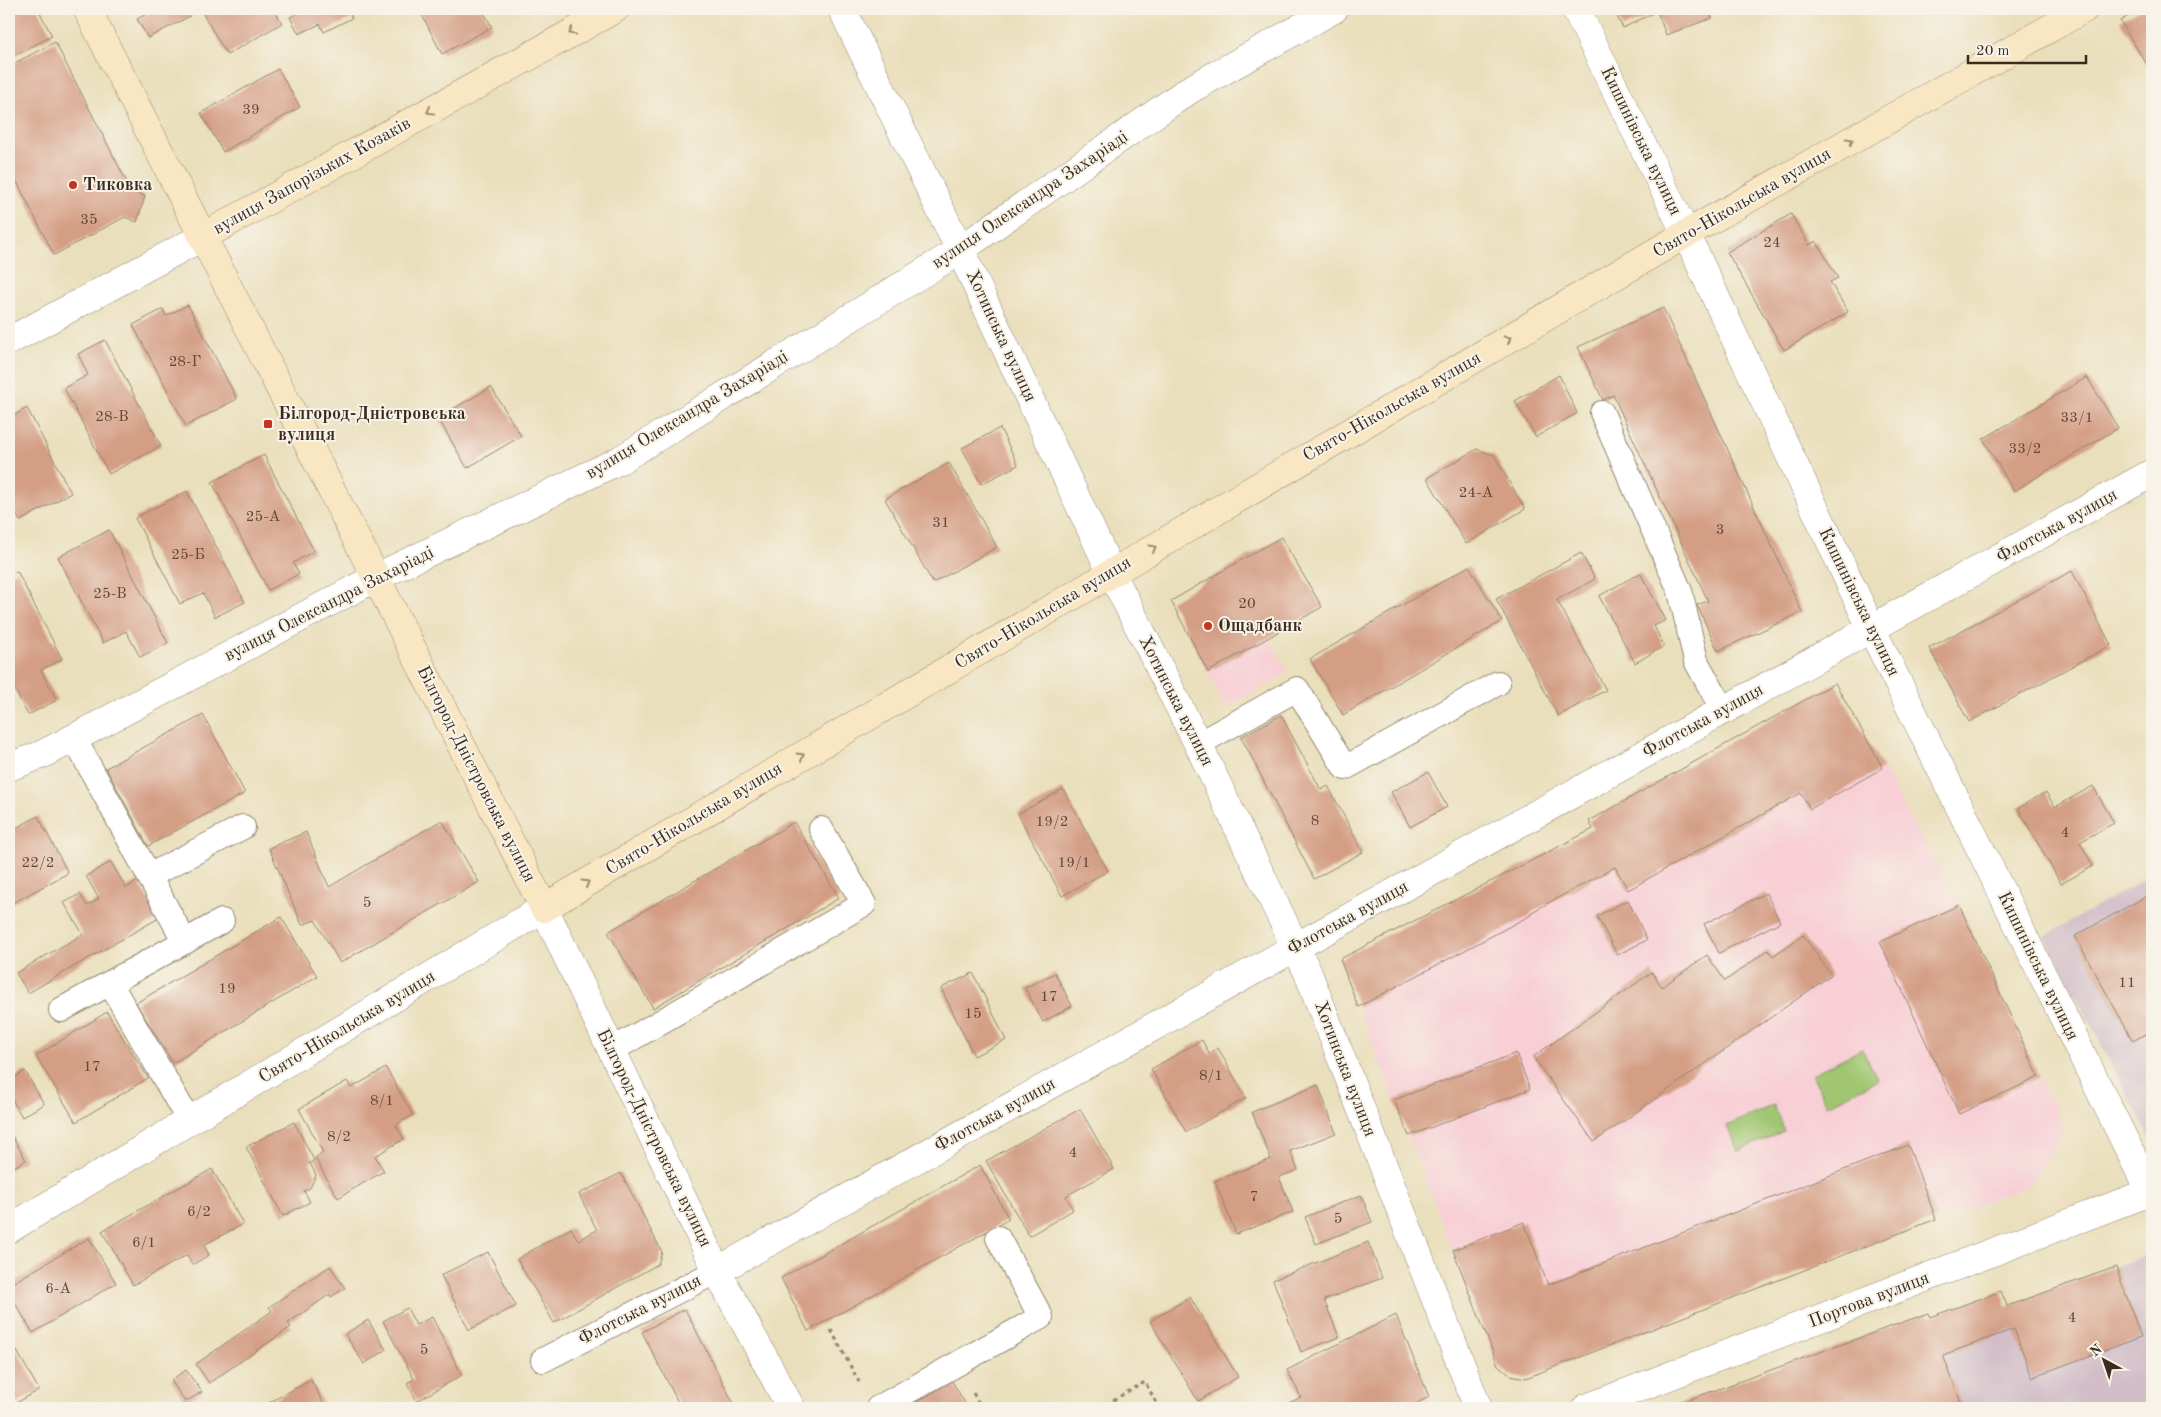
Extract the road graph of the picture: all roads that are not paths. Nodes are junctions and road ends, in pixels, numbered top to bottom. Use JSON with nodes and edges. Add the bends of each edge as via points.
{"nodes":[{"id":1,"x":87,"y":9,"type":"edge"},
{"id":2,"x":614,"y":9,"type":"edge"},
{"id":3,"x":842,"y":9,"type":"edge"},
{"id":4,"x":1334,"y":9,"type":"edge"},
{"id":5,"x":1576,"y":9,"type":"edge"},
{"id":6,"x":2084,"y":9,"type":"edge"},
{"id":7,"x":1686,"y":234,"type":"junction"},
{"id":8,"x":204,"y":236,"type":"junction"},
{"id":9,"x":960,"y":250,"type":"junction"},
{"id":10,"x":9,"y":341,"type":"edge"},
{"id":11,"x":1602,"y":412,"type":"dead end"},
{"id":12,"x":2152,"y":473,"type":"edge"},
{"id":13,"x":1112,"y":572,"type":"junction"},
{"id":14,"x":377,"y":578,"type":"junction"},
{"id":15,"x":1871,"y":628,"type":"junction"},
{"id":16,"x":1498,"y":683,"type":"dead end"},
{"id":17,"x":1722,"y":710,"type":"junction"},
{"id":18,"x":74,"y":738,"type":"junction"},
{"id":19,"x":1198,"y":744,"type":"junction"},
{"id":20,"x":9,"y":767,"type":"edge"},
{"id":21,"x":243,"y":827,"type":"dead end"},
{"id":22,"x":821,"y":829,"type":"dead end"},
{"id":23,"x":149,"y":876,"type":"junction"},
{"id":24,"x":544,"y":908,"type":"junction"},
{"id":25,"x":222,"y":921,"type":"dead end"},
{"id":26,"x":185,"y":942,"type":"junction"},
{"id":27,"x":1296,"y":947,"type":"junction"},
{"id":28,"x":110,"y":983,"type":"junction"},
{"id":29,"x":61,"y":1010,"type":"dead end"},
{"id":30,"x":612,"y":1050,"type":"junction"},
{"id":31,"x":189,"y":1121,"type":"junction"},
{"id":32,"x":2151,"y":1191,"type":"edge"},
{"id":33,"x":9,"y":1229,"type":"edge"},
{"id":34,"x":998,"y":1238,"type":"dead end"},
{"id":35,"x":717,"y":1270,"type":"junction"},
{"id":36,"x":543,"y":1360,"type":"dead end"},
{"id":37,"x":791,"y":1408,"type":"edge"},
{"id":38,"x":878,"y":1408,"type":"edge"},
{"id":39,"x":1478,"y":1408,"type":"edge"},
{"id":40,"x":1586,"y":1408,"type":"edge"}],
"edges":[{"from":1,"to":8,"type":"main road","name":"Білгород-Дністровська вулиця"},
{"from":2,"to":8,"type":"main road","name":"вулиця Запорізьких Козаків","one_way":true},
{"from":3,"to":9,"type":"street","name":"Хотинська вулиця"},
{"from":4,"to":9,"type":"street","name":"вулиця Олександра Захаріаді","via":[[1189,90]]},
{"from":5,"to":7,"type":"street","name":"Кишинівська вулиця"},
{"from":7,"to":6,"type":"main road","name":"Свято-Нікольська вулиця","one_way":true},
{"from":13,"to":7,"type":"main road","name":"Свято-Нікольська вулиця","one_way":true},
{"from":7,"to":15,"type":"street","name":"Кишинівська вулиця"},
{"from":8,"to":10,"type":"street","name":"вулиця Запорізьких Козаків"},
{"from":8,"to":14,"type":"main road","name":"Білгород-Дністровська вулиця"},
{"from":9,"to":13,"type":"street","name":"Хотинська вулиця"},
{"from":9,"to":14,"type":"street","name":"вулиця Олександра Захаріаді","via":[[620,460]]},
{"from":11,"to":17,"type":"lane","via":[[1680,591],[1696,661]]},
{"from":12,"to":15,"type":"street","name":"Флотська вулиця"},
{"from":13,"to":19,"type":"street","name":"Хотинська вулиця"},
{"from":24,"to":13,"type":"main road","name":"Свято-Нікольська вулиця","one_way":true},
{"from":14,"to":18,"type":"street","name":"вулиця Олександра Захаріаді"},
{"from":14,"to":24,"type":"main road","name":"Білгород-Дністровська вулиця"},
{"from":15,"to":17,"type":"street","name":"Флотська вулиця"},
{"from":15,"to":32,"type":"street","name":"Кишинівська вулиця"},
{"from":16,"to":19,"type":"lane","via":[[1346,768],[1297,689]]},
{"from":17,"to":27,"type":"street","name":"Флотська вулиця"},
{"from":18,"to":20,"type":"street","name":"вулиця Олександра Захаріаді"},
{"from":18,"to":23,"type":"lane"},
{"from":19,"to":27,"type":"street","name":"Хотинська вулиця"},
{"from":21,"to":23,"type":"lane"},
{"from":22,"to":30,"type":"lane","via":[[864,904]]},
{"from":23,"to":26,"type":"lane"},
{"from":24,"to":30,"type":"street","name":"Білгород-Дністровська вулиця"},
{"from":24,"to":31,"type":"street","name":"Свято-Нікольська вулиця"},
{"from":25,"to":26,"type":"lane"},
{"from":26,"to":28,"type":"lane"},
{"from":27,"to":35,"type":"street","name":"Флотська вулиця"},
{"from":27,"to":39,"type":"street","name":"Хотинська вулиця"},
{"from":28,"to":29,"type":"lane"},
{"from":28,"to":31,"type":"lane"},
{"from":30,"to":35,"type":"street","name":"Білгород-Дністровська вулиця"},
{"from":31,"to":33,"type":"street","name":"Свято-Нікольська вулиця"},
{"from":32,"to":40,"type":"street","name":"Портова вулиця"},
{"from":34,"to":38,"type":"lane","via":[[1041,1317]]},
{"from":35,"to":36,"type":"lane","name":"Флотська вулиця"},
{"from":35,"to":37,"type":"street","name":"Білгород-Дністровська вулиця"}]}
